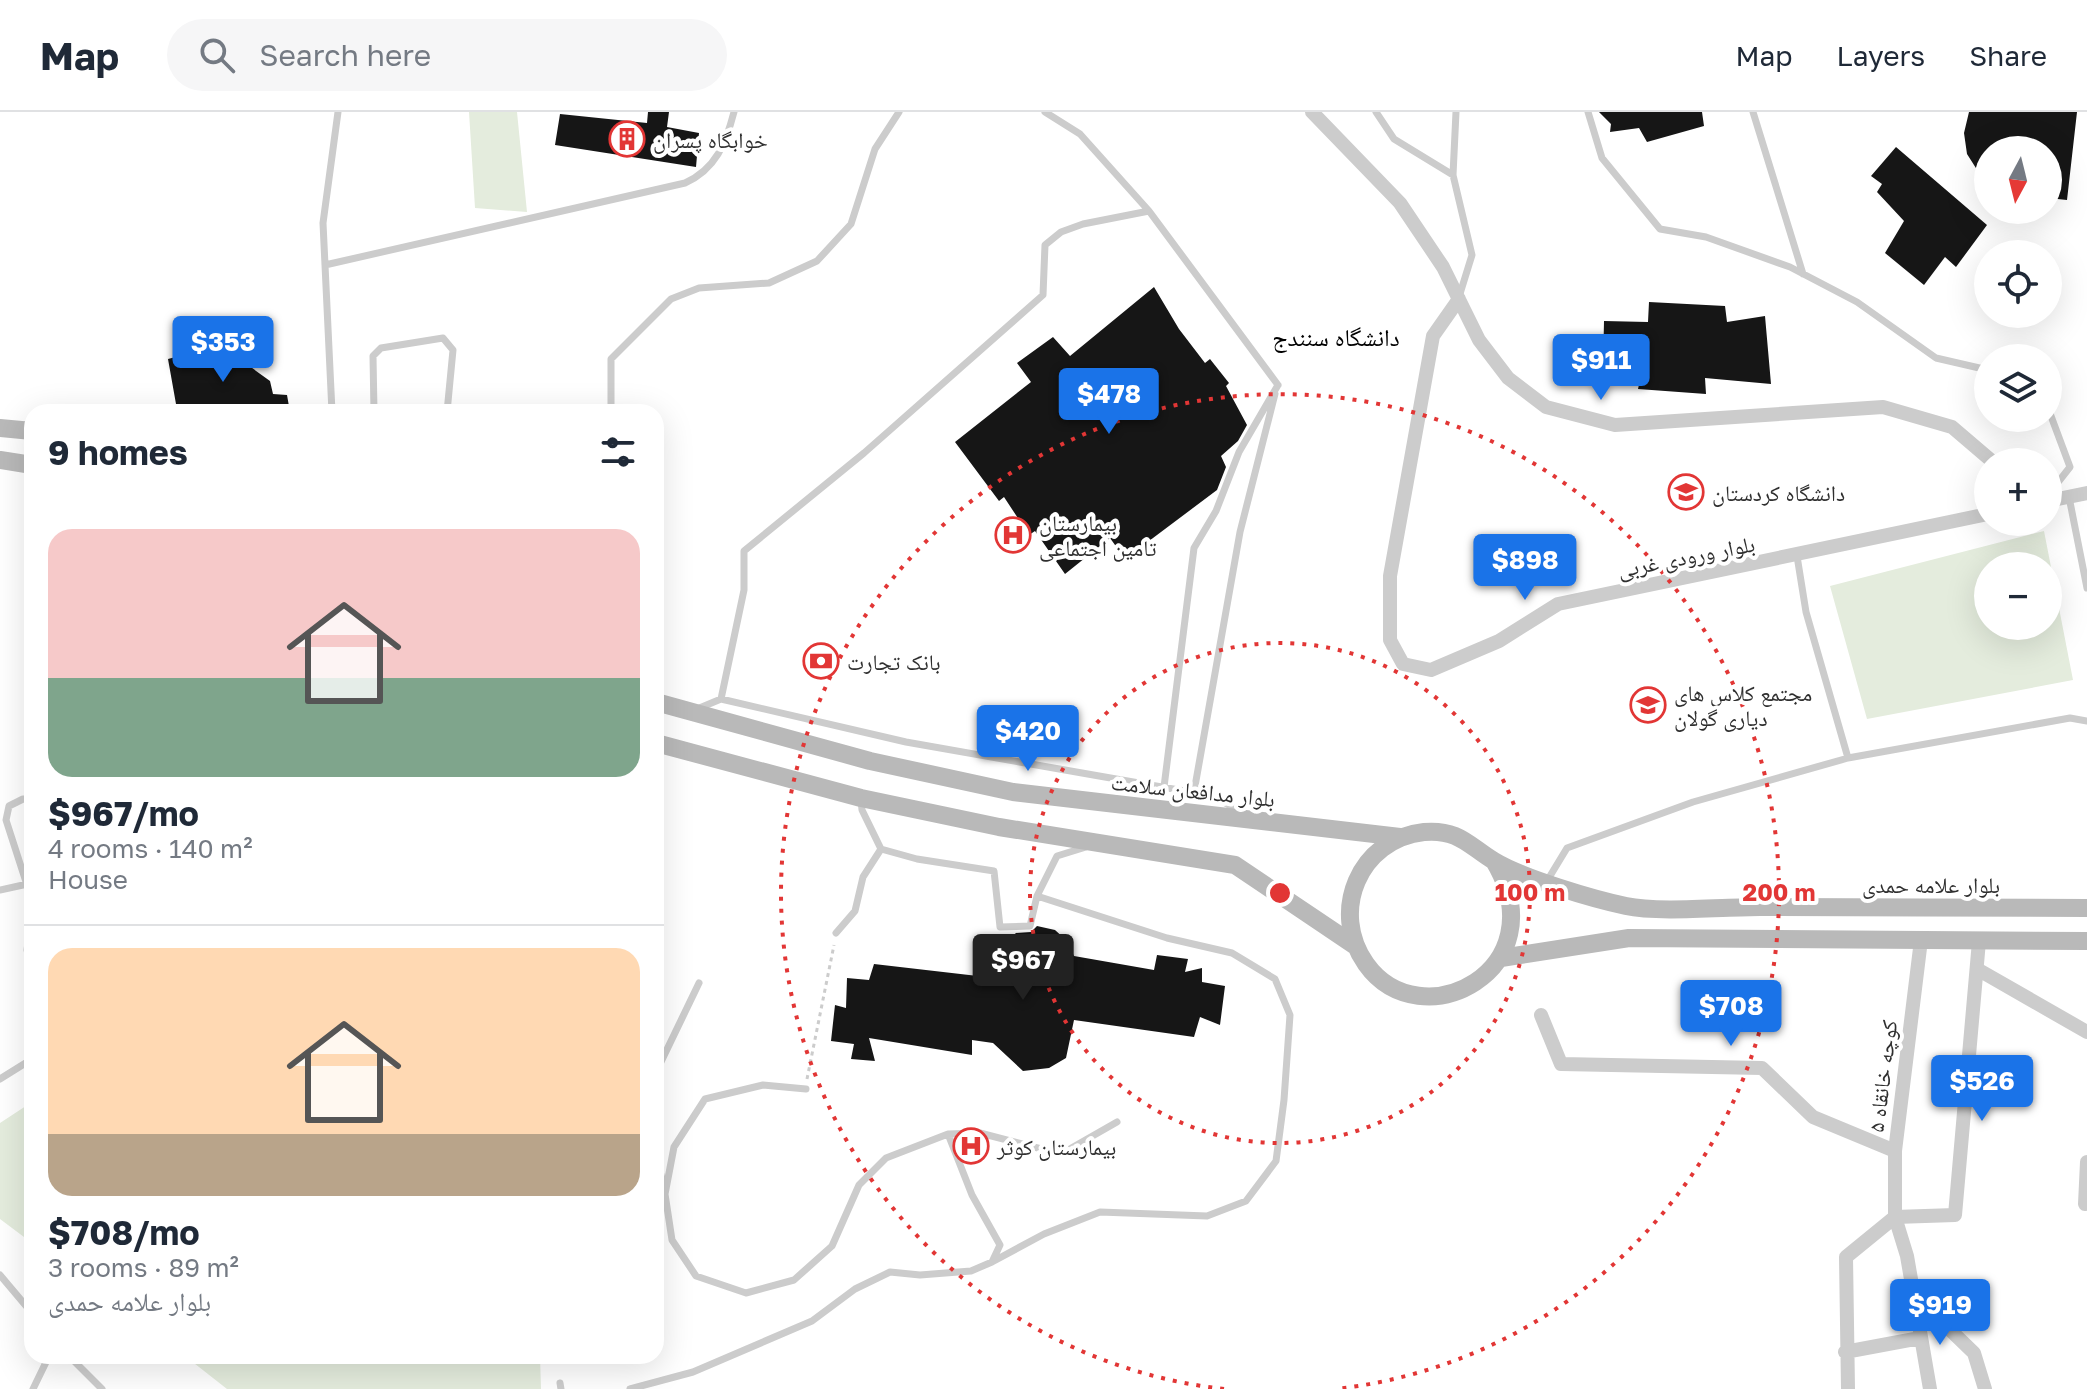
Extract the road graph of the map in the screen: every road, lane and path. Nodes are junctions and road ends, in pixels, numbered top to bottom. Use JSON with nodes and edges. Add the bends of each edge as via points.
{"nodes":[{"id":1,"x":338,"y":112,"type":"edge"},
{"id":2,"x":734,"y":112,"type":"edge"},
{"id":3,"x":899,"y":112,"type":"edge"},
{"id":4,"x":1045,"y":112,"type":"edge"},
{"id":5,"x":1312,"y":112,"type":"edge"},
{"id":6,"x":1376,"y":112,"type":"edge"},
{"id":7,"x":1456,"y":112,"type":"edge"},
{"id":8,"x":1588,"y":112,"type":"edge"},
{"id":9,"x":1753,"y":112,"type":"edge"},
{"id":10,"x":1453,"y":175,"type":"junction"},
{"id":11,"x":1149,"y":211,"type":"junction"},
{"id":12,"x":325,"y":265,"type":"junction"},
{"id":13,"x":1803,"y":274,"type":"junction"},
{"id":14,"x":1459,"y":299,"type":"junction"},
{"id":15,"x":1974,"y":367,"type":"edge"},
{"id":16,"x":1278,"y":385,"type":"junction"},
{"id":17,"x":332,"y":404,"type":"edge"},
{"id":18,"x":374,"y":404,"type":"edge"},
{"id":19,"x":448,"y":404,"type":"edge"},
{"id":20,"x":611,"y":404,"type":"edge"},
{"id":21,"x":0,"y":428,"type":"edge"},
{"id":22,"x":24,"y":430,"type":"edge"},
{"id":23,"x":2057,"y":432,"type":"edge"},
{"id":24,"x":1977,"y":448,"type":"edge"},
{"id":25,"x":0,"y":460,"type":"edge"},
{"id":26,"x":24,"y":464,"type":"edge"},
{"id":27,"x":2062,"y":477,"type":"edge"},
{"id":28,"x":2087,"y":493,"type":"edge"},
{"id":29,"x":2069,"y":497,"type":"junction"},
{"id":30,"x":2062,"y":498,"type":"edge"},
{"id":31,"x":1974,"y":517,"type":"edge"},
{"id":32,"x":1797,"y":556,"type":"junction"},
{"id":33,"x":2087,"y":588,"type":"edge"},
{"id":34,"x":721,"y":699,"type":"junction"},
{"id":35,"x":664,"y":704,"type":"edge"},
{"id":36,"x":690,"y":712,"type":"junction"},
{"id":37,"x":2087,"y":721,"type":"edge"},
{"id":38,"x":664,"y":745,"type":"edge"},
{"id":39,"x":1848,"y":758,"type":"junction"},
{"id":40,"x":1164,"y":787,"type":"junction"},
{"id":41,"x":1194,"y":792,"type":"junction"},
{"id":42,"x":861,"y":798,"type":"junction"},
{"id":43,"x":24,"y":799,"type":"edge"},
{"id":44,"x":1257,"y":821,"type":"junction"},
{"id":45,"x":1400,"y":837,"type":"junction"},
{"id":46,"x":1103,"y":841,"type":"junction"},
{"id":47,"x":881,"y":849,"type":"junction"},
{"id":48,"x":1494,"y":861,"type":"junction"},
{"id":49,"x":24,"y":868,"type":"edge"},
{"id":50,"x":1547,"y":881,"type":"junction"},
{"id":51,"x":24,"y":885,"type":"edge"},
{"id":52,"x":0,"y":890,"type":"edge"},
{"id":53,"x":1037,"y":896,"type":"junction"},
{"id":54,"x":2087,"y":908,"type":"edge"},
{"id":55,"x":836,"y":933,"type":"joint"},
{"id":56,"x":1921,"y":940,"type":"junction"},
{"id":57,"x":1979,"y":941,"type":"junction"},
{"id":58,"x":2087,"y":941,"type":"edge"},
{"id":59,"x":1354,"y":945,"type":"junction"},
{"id":60,"x":1501,"y":958,"type":"junction"},
{"id":61,"x":1977,"y":969,"type":"junction"},
{"id":62,"x":699,"y":983,"type":"dead end"},
{"id":63,"x":1541,"y":1015,"type":"dead end"},
{"id":64,"x":2087,"y":1032,"type":"edge"},
{"id":65,"x":664,"y":1056,"type":"edge"},
{"id":66,"x":24,"y":1064,"type":"edge"},
{"id":67,"x":0,"y":1079,"type":"edge"},
{"id":68,"x":806,"y":1089,"type":"joint"},
{"id":69,"x":1117,"y":1122,"type":"dead end"},
{"id":70,"x":948,"y":1134,"type":"junction"},
{"id":71,"x":1895,"y":1151,"type":"junction"},
{"id":72,"x":2087,"y":1162,"type":"edge"},
{"id":73,"x":664,"y":1189,"type":"edge"},
{"id":74,"x":665,"y":1194,"type":"junction"},
{"id":75,"x":2085,"y":1204,"type":"edge"},
{"id":76,"x":1895,"y":1217,"type":"junction"},
{"id":77,"x":992,"y":1262,"type":"junction"},
{"id":78,"x":0,"y":1275,"type":"edge"},
{"id":79,"x":1913,"y":1294,"type":"junction"},
{"id":80,"x":24,"y":1304,"type":"edge"},
{"id":81,"x":1920,"y":1338,"type":"junction"},
{"id":82,"x":1845,"y":1352,"type":"junction"},
{"id":83,"x":45,"y":1364,"type":"edge"},
{"id":84,"x":77,"y":1364,"type":"edge"},
{"id":85,"x":33,"y":1389,"type":"edge"},
{"id":86,"x":102,"y":1389,"type":"edge"},
{"id":87,"x":630,"y":1389,"type":"edge"},
{"id":88,"x":1848,"y":1389,"type":"edge"},
{"id":89,"x":1930,"y":1389,"type":"edge"},
{"id":90,"x":1985,"y":1389,"type":"edge"}],
"edges":[{"from":1,"to":12,"type":"lane","via":[[323,223]]},
{"from":2,"to":12,"type":"lane","via":[[720,154],[699,177],[685,183]]},
{"from":3,"to":20,"type":"lane","via":[[875,149],[851,224],[817,261],[769,283],[699,288],[671,299],[611,359]]},
{"from":4,"to":11,"type":"lane","via":[[1080,134]]},
{"from":5,"to":14,"type":"street","via":[[1400,203]]},
{"from":6,"to":10,"type":"lane","via":[[1394,139]]},
{"from":7,"to":10,"type":"lane"},
{"from":8,"to":13,"type":"lane","via":[[1602,158],[1660,229],[1706,237]]},
{"from":9,"to":13,"type":"lane"},
{"from":10,"to":14,"type":"lane","via":[[1472,255]]},
{"from":11,"to":16,"type":"lane"},
{"from":11,"to":34,"type":"lane","via":[[1083,224],[1045,245],[1043,295],[744,551],[744,590]]},
{"from":12,"to":17,"type":"lane"},
{"from":13,"to":15,"type":"lane","via":[[1857,302],[1936,358]]},
{"from":14,"to":24,"type":"street","via":[[1479,340],[1508,378],[1546,407],[1615,425],[1883,407],[1952,427]]},
{"from":14,"to":32,"type":"street","name":"بلوار ورودی غربی","via":[[1433,336],[1390,576],[1390,640],[1403,664],[1431,670],[1499,641],[1558,604]]},
{"from":16,"to":40,"type":"lane","via":[[1194,548]]},
{"from":16,"to":41,"type":"lane","via":[[1240,532]]},
{"from":18,"to":19,"type":"lane","via":[[373,356],[381,348],[443,338],[453,350]]},
{"from":21,"to":22,"type":"main road"},
{"from":23,"to":27,"type":"lane","via":[[2070,467]]},
{"from":25,"to":26,"type":"main road"},
{"from":28,"to":29,"type":"street"},
{"from":29,"to":30,"type":"street"},
{"from":29,"to":33,"type":"lane"},
{"from":31,"to":32,"type":"street","name":"بلوار ورودی غربی"},
{"from":32,"to":39,"type":"lane","via":[[1806,612]]},
{"from":34,"to":36,"type":"lane"},
{"from":34,"to":40,"type":"lane","via":[[906,742]]},
{"from":35,"to":36,"type":"main road","name":"بلوار مدافعان سلامت"},
{"from":36,"to":44,"type":"main road","name":"بلوار مدافعان سلامت","via":[[870,761],[1013,792]]},
{"from":37,"to":39,"type":"lane","via":[[2070,718]]},
{"from":38,"to":42,"type":"main road"},
{"from":39,"to":50,"type":"lane","via":[[1693,802],[1567,848]]},
{"from":40,"to":41,"type":"lane"},
{"from":41,"to":44,"type":"lane","via":[[1213,796]]},
{"from":42,"to":46,"type":"main road","via":[[999,827]]},
{"from":42,"to":47,"type":"lane"},
{"from":43,"to":49,"type":"lane","via":[[9,806],[6,820]]},
{"from":44,"to":45,"type":"main road","name":"بلوار مدافعان سلامت"},
{"from":45,"to":48,"type":"main road","via":[[1451,834],[1475,844]]},
{"from":45,"to":59,"type":"main road","via":[[1378,851],[1356,882],[1349,919]]},
{"from":46,"to":53,"type":"lane","via":[[1057,856]]},
{"from":46,"to":59,"type":"main road","via":[[1235,865]]},
{"from":47,"to":53,"type":"lane","via":[[994,871],[1000,927],[1030,926]]},
{"from":47,"to":55,"type":"lane","via":[[863,877],[855,911]]},
{"from":48,"to":50,"type":"main road","name":"بلوار علامه حمدی"},
{"from":48,"to":60,"type":"main road","via":[[1508,884],[1513,909],[1511,934]]},
{"from":50,"to":54,"type":"main road","name":"بلوار علامه حمدی","via":[[1628,907]]},
{"from":51,"to":52,"type":"lane"},
{"from":53,"to":77,"type":"lane","via":[[1232,953],[1275,979],[1290,1015],[1284,1100],[1276,1161],[1246,1201],[1207,1216],[1100,1212]]},
{"from":55,"to":68,"type":"path"},
{"from":56,"to":57,"type":"main road"},
{"from":56,"to":60,"type":"main road","via":[[1629,938]]},
{"from":56,"to":71,"type":"street","name":"کوچه خانقاه ۵"},
{"from":57,"to":58,"type":"main road"},
{"from":57,"to":61,"type":"street"},
{"from":59,"to":60,"type":"main road","via":[[1367,967],[1411,994],[1462,990]]},
{"from":61,"to":64,"type":"street"},
{"from":61,"to":76,"type":"street","via":[[1955,1215]]},
{"from":62,"to":65,"type":"lane"},
{"from":63,"to":71,"type":"street","via":[[1561,1064],[1762,1068],[1813,1117]]},
{"from":66,"to":67,"type":"lane"},
{"from":68,"to":74,"type":"lane","via":[[763,1085],[705,1099],[674,1147]]},
{"from":69,"to":70,"type":"lane","via":[[1061,1154],[980,1133]]},
{"from":70,"to":74,"type":"lane","via":[[886,1158],[859,1185],[832,1246],[794,1280],[746,1293],[696,1276],[672,1240]]},
{"from":70,"to":77,"type":"lane","via":[[972,1195],[1000,1245]]},
{"from":71,"to":76,"type":"street","name":"کوچه خانقاه ۵"},
{"from":72,"to":75,"type":"street"},
{"from":73,"to":74,"type":"lane"},
{"from":76,"to":79,"type":"street","name":"کوچه خانقاه ۵"},
{"from":76,"to":82,"type":"street","via":[[1846,1257]]},
{"from":77,"to":87,"type":"lane","via":[[971,1271],[890,1272],[855,1289],[812,1321],[693,1372]]},
{"from":78,"to":80,"type":"lane"},
{"from":79,"to":81,"type":"street","name":"کوچه خانقاه ۵"},
{"from":79,"to":90,"type":"street","via":[[1974,1353]]},
{"from":81,"to":82,"type":"street"},
{"from":81,"to":89,"type":"street","name":"کوچه خانقاه ۵"},
{"from":82,"to":88,"type":"street"},
{"from":83,"to":85,"type":"lane"},
{"from":84,"to":86,"type":"lane"}]}
